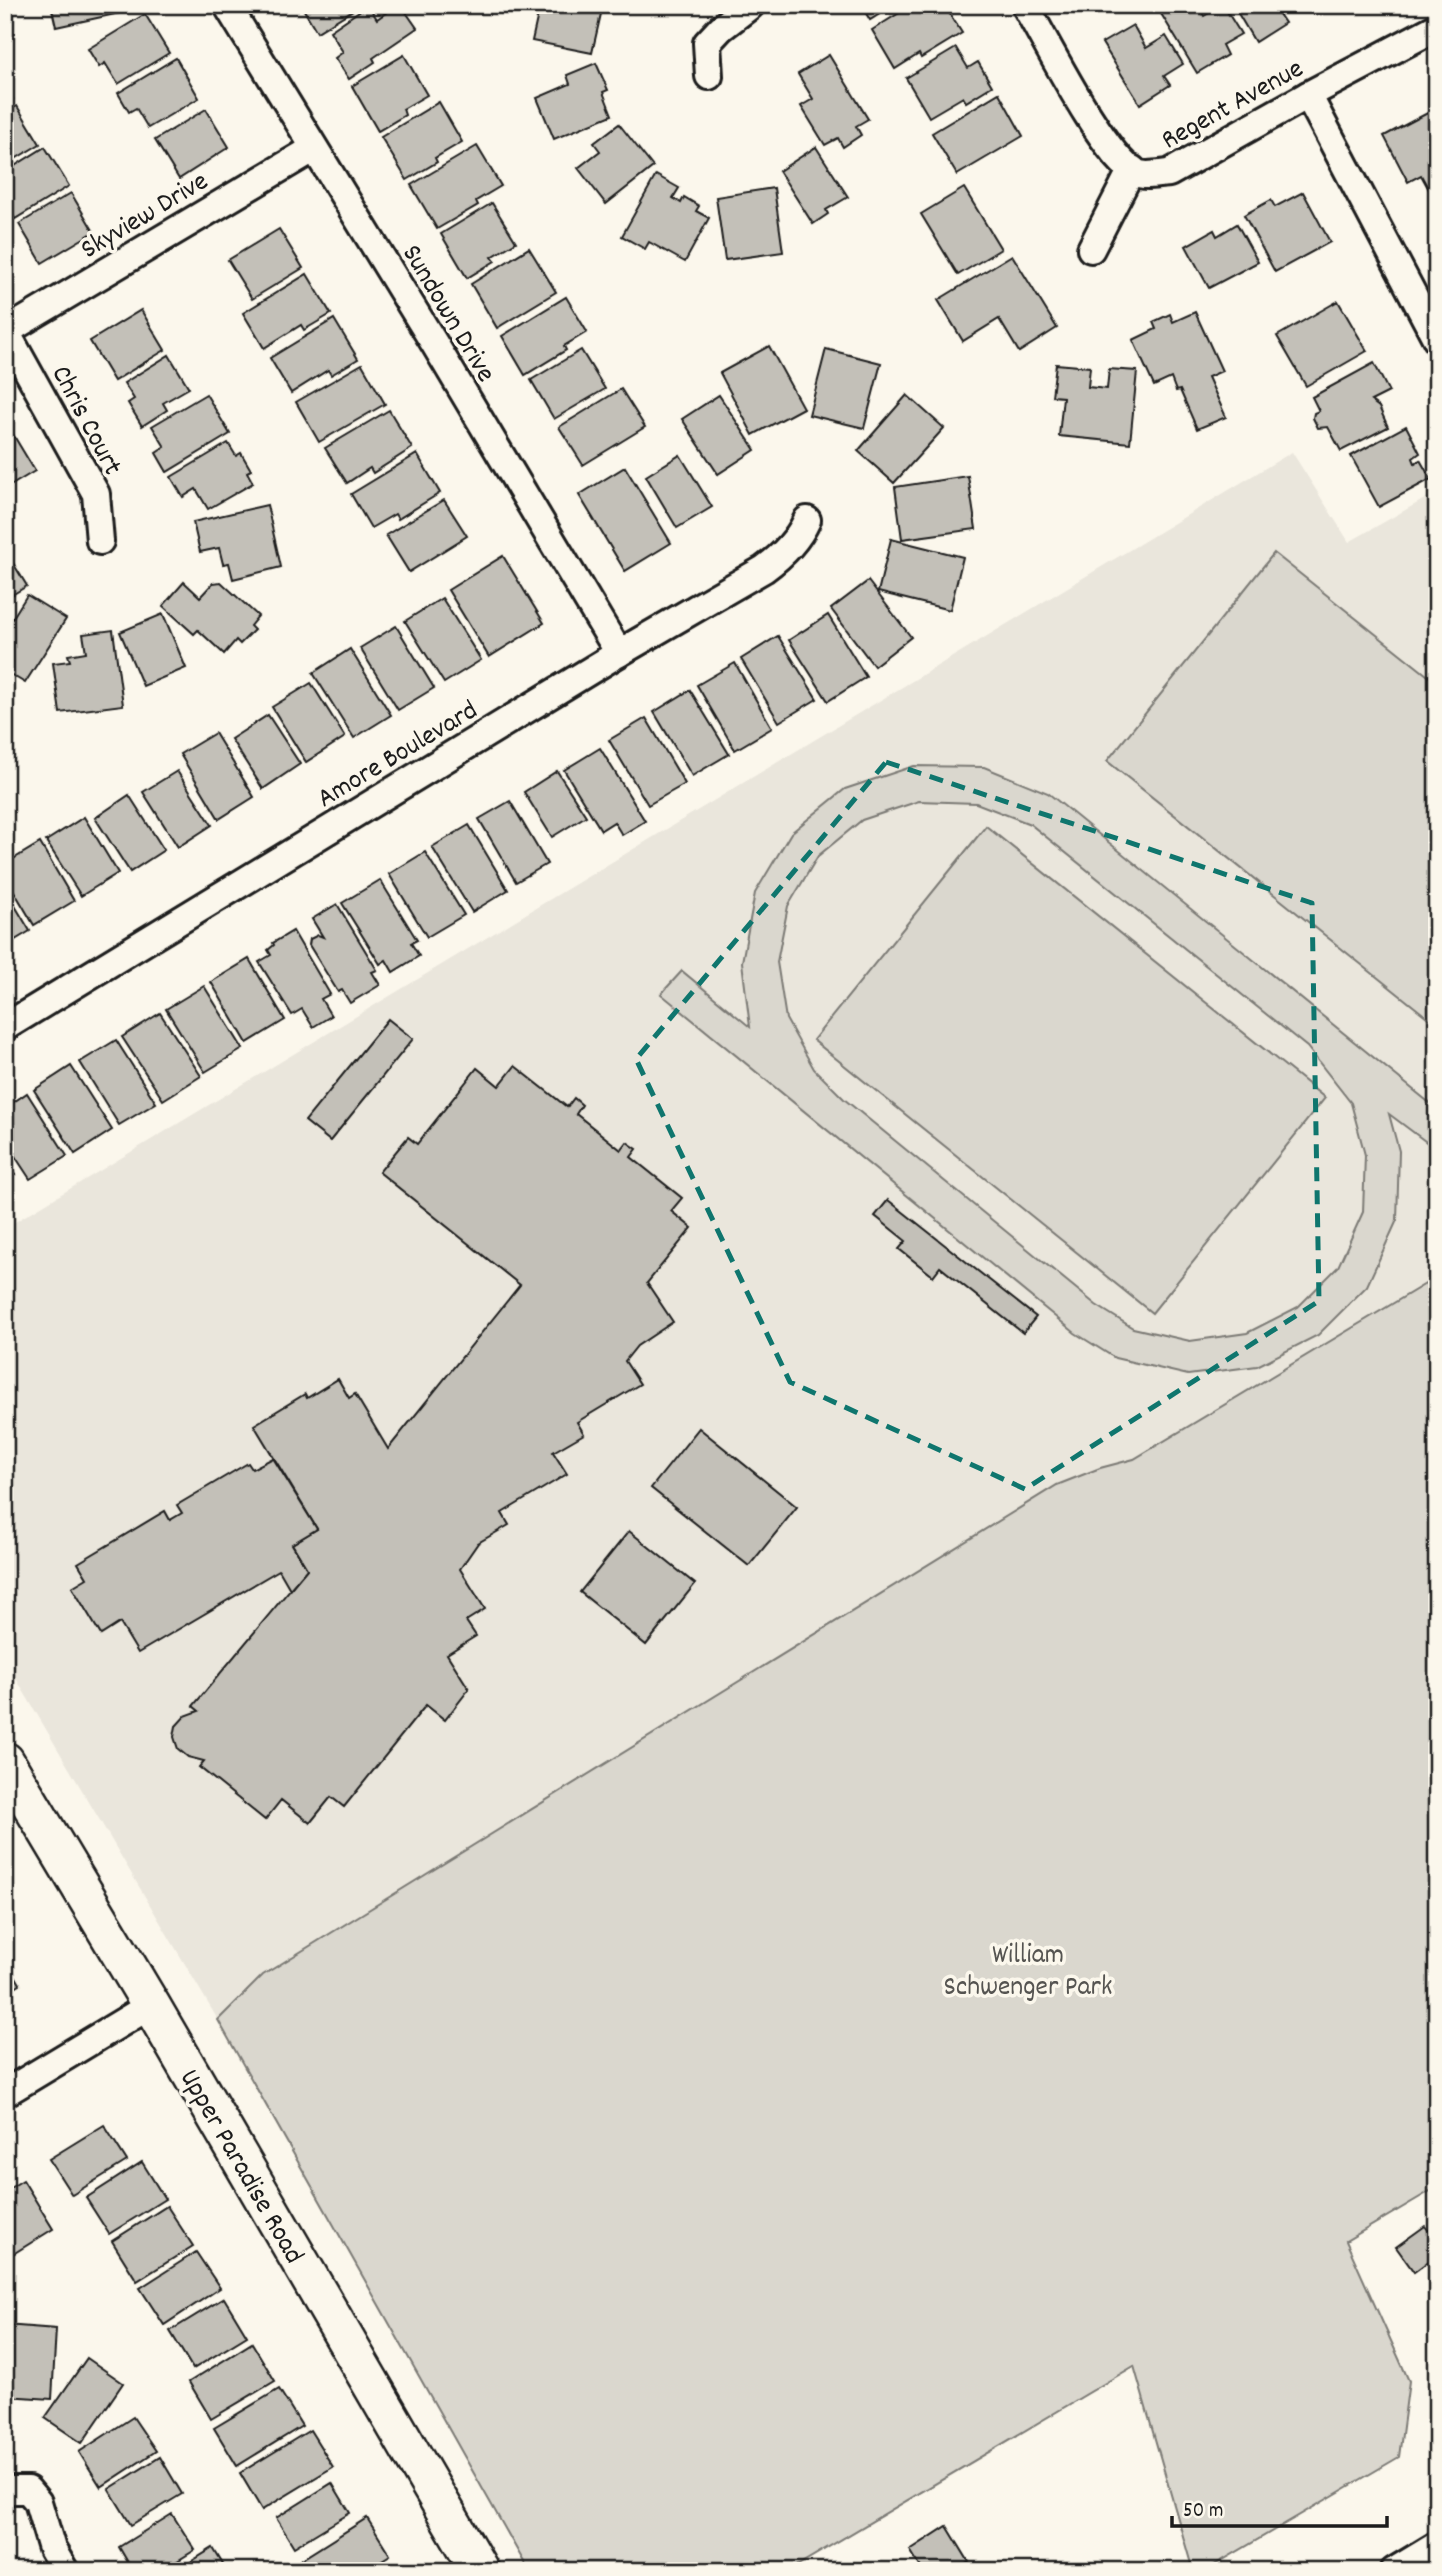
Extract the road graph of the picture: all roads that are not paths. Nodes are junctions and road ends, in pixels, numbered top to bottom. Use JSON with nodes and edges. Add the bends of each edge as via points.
{"nodes":[{"id":1,"x":227,"y":5,"type":"edge"},
{"id":2,"x":751,"y":5,"type":"edge"},
{"id":3,"x":1025,"y":5,"type":"edge"},
{"id":4,"x":1437,"y":27,"type":"edge"},
{"id":5,"x":709,"y":76,"type":"dead end"},
{"id":6,"x":1308,"y":95,"type":"junction"},
{"id":7,"x":313,"y":149,"type":"junction"},
{"id":8,"x":1132,"y":169,"type":"junction"},
{"id":9,"x":1091,"y":249,"type":"dead end"},
{"id":10,"x":6,"y":331,"type":"edge"},
{"id":11,"x":1437,"y":340,"type":"edge"},
{"id":12,"x":807,"y":520,"type":"dead end"},
{"id":13,"x":100,"y":541,"type":"dead end"},
{"id":14,"x":619,"y":653,"type":"junction"},
{"id":15,"x":5,"y":1027,"type":"edge"},
{"id":16,"x":5,"y":1761,"type":"edge"},
{"id":17,"x":151,"y":2005,"type":"junction"},
{"id":18,"x":5,"y":2093,"type":"edge"},
{"id":19,"x":5,"y":2493,"type":"edge"},
{"id":20,"x":1437,"y":2545,"type":"edge"},
{"id":21,"x":65,"y":2571,"type":"edge"},
{"id":22,"x":480,"y":2571,"type":"edge"},
{"id":23,"x":1394,"y":2571,"type":"edge"}],
"edges":[{"from":1,"to":7,"type":"street","name":"Sundown Drive"},
{"from":2,"to":5,"type":"street","via":[[707,43]]},
{"from":3,"to":8,"type":"street","via":[[1109,149]]},
{"from":4,"to":6,"type":"street","name":"Regent Avenue"},
{"from":6,"to":8,"type":"street","name":"Regent Avenue","via":[[1169,173],[1144,175]]},
{"from":6,"to":11,"type":"street"},
{"from":7,"to":10,"type":"street","name":"Skyview Drive"},
{"from":7,"to":14,"type":"street","name":"Sundown Drive"},
{"from":8,"to":9,"type":"street","name":"Regent Avenue"},
{"from":10,"to":13,"type":"street","name":"Chris Court","via":[[96,494]]},
{"from":12,"to":14,"type":"street","name":"Amore Boulevard","via":[[802,533],[779,559]]},
{"from":14,"to":15,"type":"street","name":"Amore Boulevard"},
{"from":16,"to":17,"type":"main road","name":"Upper Paradise Road"},
{"from":17,"to":18,"type":"street"},
{"from":17,"to":22,"type":"main road","name":"Upper Paradise Road"},
{"from":19,"to":21,"type":"street","via":[[28,2490],[38,2502],[52,2549]]},
{"from":20,"to":23,"type":"street"}]}
